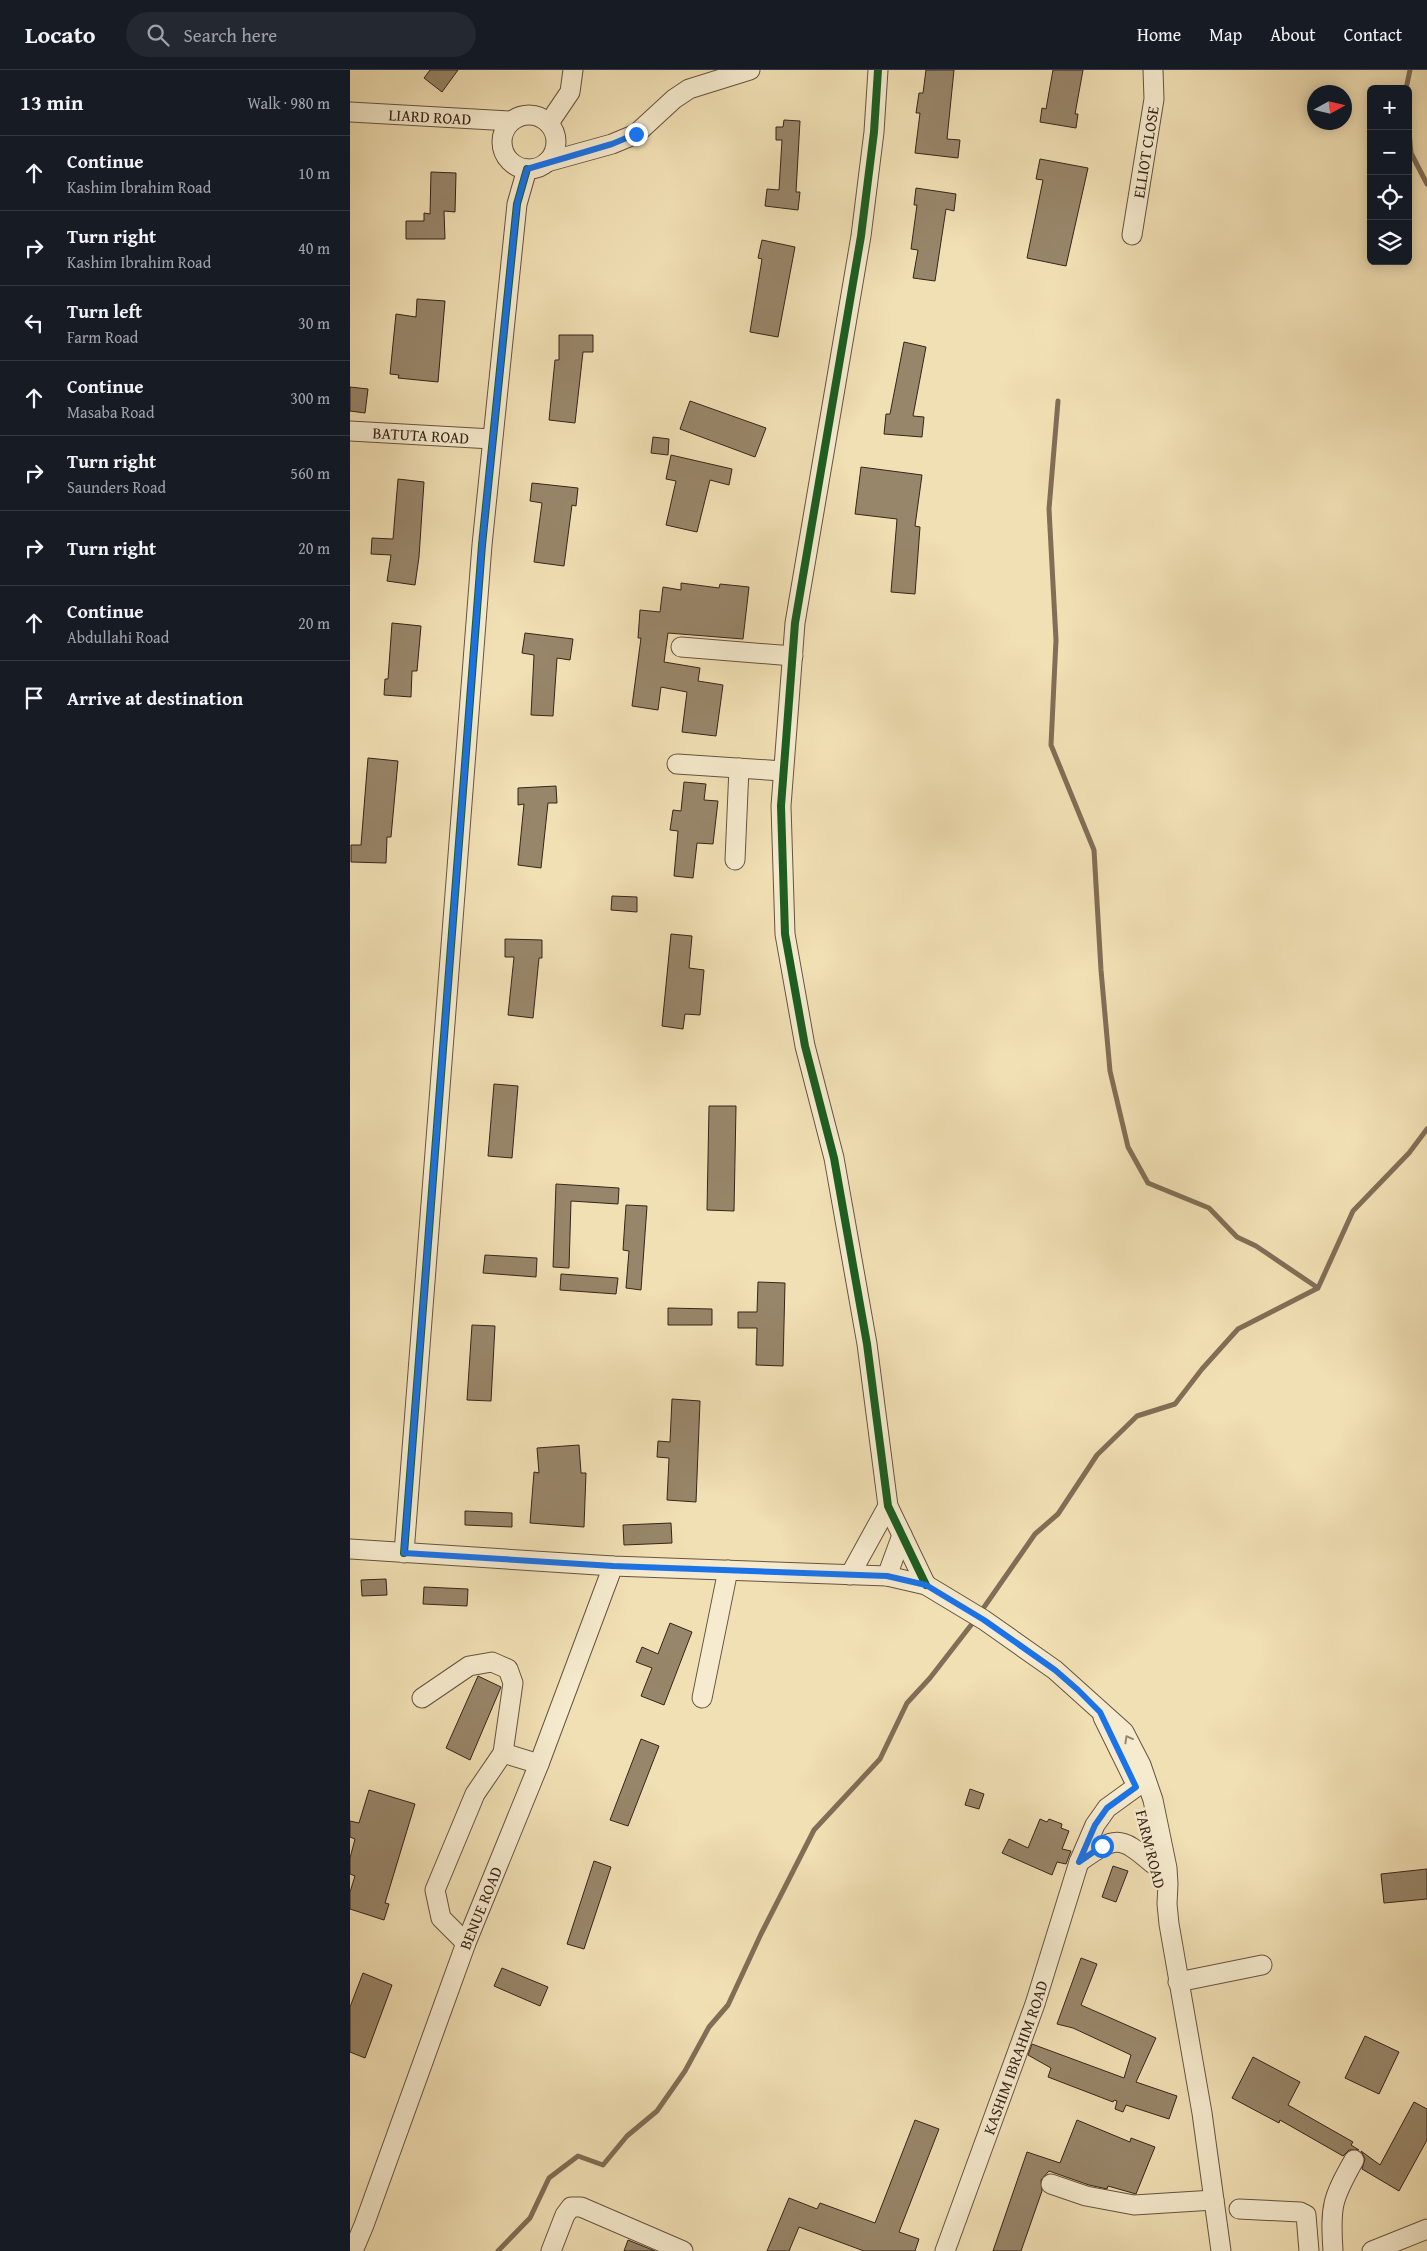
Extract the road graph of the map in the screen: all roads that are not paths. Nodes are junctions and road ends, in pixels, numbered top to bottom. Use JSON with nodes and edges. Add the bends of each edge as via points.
{"nodes":[{"id":1,"x":573,"y":70,"type":"edge"},
{"id":2,"x":750,"y":70,"type":"edge"},
{"id":3,"x":878,"y":70,"type":"edge"},
{"id":4,"x":1153,"y":70,"type":"edge"},
{"id":5,"x":350,"y":112,"type":"edge"},
{"id":6,"x":511,"y":121,"type":"junction"},
{"id":7,"x":553,"y":131,"type":"junction"},
{"id":8,"x":581,"y":152,"type":"junction"},
{"id":9,"x":547,"y":162,"type":"junction"},
{"id":10,"x":527,"y":169,"type":"junction"},
{"id":11,"x":1132,"y":235,"type":"dead end"},
{"id":12,"x":350,"y":431,"type":"edge"},
{"id":13,"x":492,"y":439,"type":"junction"},
{"id":14,"x":681,"y":647,"type":"dead end"},
{"id":15,"x":793,"y":656,"type":"junction"},
{"id":16,"x":677,"y":764,"type":"dead end"},
{"id":17,"x":738,"y":768,"type":"junction"},
{"id":18,"x":784,"y":771,"type":"junction"},
{"id":19,"x":735,"y":860,"type":"dead end"},
{"id":20,"x":888,"y":1506,"type":"junction"},
{"id":21,"x":902,"y":1535,"type":"junction"},
{"id":22,"x":350,"y":1549,"type":"edge"},
{"id":23,"x":404,"y":1553,"type":"junction"},
{"id":24,"x":613,"y":1566,"type":"junction"},
{"id":25,"x":728,"y":1570,"type":"junction"},
{"id":26,"x":850,"y":1575,"type":"junction"},
{"id":27,"x":887,"y":1576,"type":"junction"},
{"id":28,"x":926,"y":1585,"type":"junction"},
{"id":29,"x":422,"y":1698,"type":"dead end"},
{"id":30,"x":702,"y":1698,"type":"dead end"},
{"id":31,"x":1100,"y":1712,"type":"junction"},
{"id":32,"x":503,"y":1753,"type":"junction"},
{"id":33,"x":539,"y":1764,"type":"junction"},
{"id":34,"x":1136,"y":1787,"type":"junction"},
{"id":35,"x":1079,"y":1862,"type":"junction"},
{"id":36,"x":1153,"y":1864,"type":"junction"},
{"id":37,"x":1167,"y":1904,"type":"junction"},
{"id":38,"x":466,"y":1943,"type":"junction"},
{"id":39,"x":1262,"y":1965,"type":"dead end"},
{"id":40,"x":1178,"y":1982,"type":"junction"},
{"id":41,"x":1354,"y":2160,"type":"dead end"},
{"id":42,"x":1051,"y":2184,"type":"dead end"},
{"id":43,"x":1214,"y":2200,"type":"junction"},
{"id":44,"x":1239,"y":2209,"type":"dead end"},
{"id":45,"x":1427,"y":2229,"type":"edge"},
{"id":46,"x":353,"y":2251,"type":"edge"},
{"id":47,"x":550,"y":2251,"type":"edge"},
{"id":48,"x":683,"y":2251,"type":"edge"},
{"id":49,"x":945,"y":2251,"type":"edge"},
{"id":50,"x":1221,"y":2251,"type":"edge"},
{"id":51,"x":1309,"y":2251,"type":"edge"},
{"id":52,"x":1333,"y":2251,"type":"edge"},
{"id":53,"x":1372,"y":2251,"type":"edge"}],
"edges":[{"from":1,"to":7,"type":"street","via":[[570,92]]},
{"from":2,"to":8,"type":"street","via":[[689,89],[636,134]]},
{"from":3,"to":15,"type":"street","via":[[861,236],[795,623]]},
{"from":4,"to":11,"type":"street","name":"ELLIOT CLOSE","via":[[1154,99]]},
{"from":5,"to":6,"type":"street","name":"LIARD ROAD"},
{"from":6,"to":7,"type":"street","via":[[526,114],[535,115]]},
{"from":6,"to":10,"type":"street","via":[[502,137],[505,155],[518,167]]},
{"from":7,"to":8,"type":"street"},
{"from":7,"to":9,"type":"street","via":[[556,148]]},
{"from":8,"to":9,"type":"street"},
{"from":9,"to":10,"type":"street"},
{"from":10,"to":13,"type":"street","via":[[517,204]]},
{"from":12,"to":13,"type":"street","name":"BATUTA ROAD"},
{"from":13,"to":23,"type":"street"},
{"from":14,"to":15,"type":"street"},
{"from":15,"to":18,"type":"street"},
{"from":16,"to":17,"type":"street"},
{"from":17,"to":18,"type":"street"},
{"from":17,"to":19,"type":"street"},
{"from":18,"to":20,"type":"street","via":[[781,806],[784,934],[805,1046],[834,1158],[867,1344]]},
{"from":20,"to":21,"type":"street"},
{"from":20,"to":26,"type":"street"},
{"from":21,"to":27,"type":"street"},
{"from":21,"to":28,"type":"street"},
{"from":22,"to":23,"type":"street"},
{"from":23,"to":24,"type":"street"},
{"from":24,"to":25,"type":"street"},
{"from":24,"to":33,"type":"street","name":"BENUE ROAD"},
{"from":25,"to":26,"type":"street"},
{"from":25,"to":30,"type":"street"},
{"from":26,"to":27,"type":"street"},
{"from":27,"to":28,"type":"street"},
{"from":28,"to":31,"type":"street","via":[[984,1620],[1055,1670]]},
{"from":29,"to":32,"type":"street","via":[[470,1666],[492,1662],[508,1669],[514,1684]]},
{"from":31,"to":34,"type":"street","name":"FARM ROAD"},
{"from":37,"to":31,"type":"street","name":"FARM ROAD","one_way":true,"via":[[1167,1868],[1153,1800],[1141,1765],[1124,1732]]},
{"from":32,"to":33,"type":"street"},
{"from":32,"to":38,"type":"street","via":[[475,1794],[435,1890],[441,1918]]},
{"from":33,"to":38,"type":"street","name":"BENUE ROAD"},
{"from":34,"to":35,"type":"street","name":"KASHIM IBRAHIM ROAD","via":[[1107,1808],[1095,1825]]},
{"from":34,"to":36,"type":"street","name":"FARM ROAD"},
{"from":35,"to":36,"type":"street","via":[[1102,1846],[1120,1842],[1133,1846]]},
{"from":35,"to":49,"type":"street","name":"KASHIM IBRAHIM ROAD","via":[[1035,2004]]},
{"from":36,"to":37,"type":"street","name":"FARM ROAD"},
{"from":37,"to":40,"type":"street","name":"FARM ROAD"},
{"from":38,"to":46,"type":"street","name":"BENUE ROAD"},
{"from":39,"to":40,"type":"street"},
{"from":40,"to":43,"type":"street","name":"FARM ROAD"},
{"from":41,"to":52,"type":"street","via":[[1335,2193],[1332,2207]]},
{"from":42,"to":43,"type":"street","via":[[1086,2196],[1134,2205]]},
{"from":43,"to":50,"type":"street","name":"FARM ROAD"},
{"from":44,"to":51,"type":"street","via":[[1306,2214]]},
{"from":45,"to":53,"type":"street"},
{"from":47,"to":48,"type":"street","via":[[565,2215],[571,2207],[581,2207]]}]}
